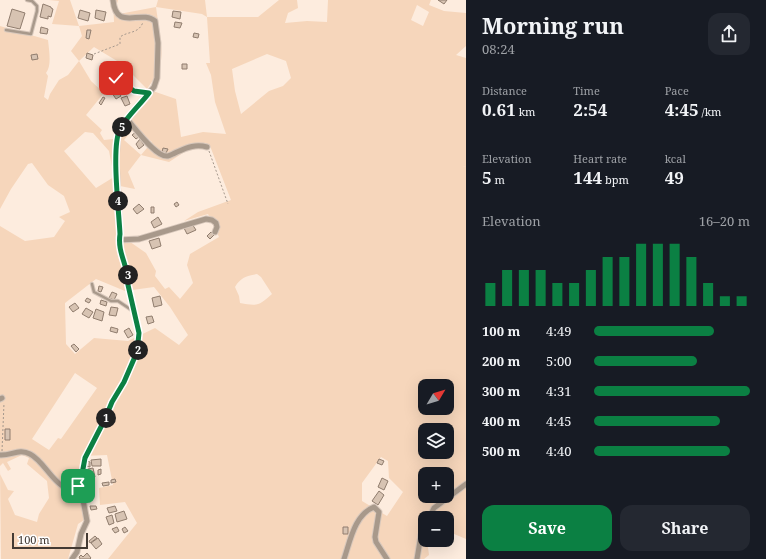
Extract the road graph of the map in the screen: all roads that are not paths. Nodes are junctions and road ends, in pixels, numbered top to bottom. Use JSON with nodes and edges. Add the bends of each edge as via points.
{"nodes":[{"id":1,"x":27,"y":0,"type":"edge"},
{"id":2,"x":113,"y":0,"type":"edge"},
{"id":3,"x":6,"y":30,"type":"dead end"},
{"id":4,"x":108,"y":72,"type":"dead end"},
{"id":5,"x":149,"y":93,"type":"junction"},
{"id":6,"x":127,"y":119,"type":"junction"},
{"id":7,"x":208,"y":147,"type":"road end"},
{"id":8,"x":214,"y":232,"type":"dead end"},
{"id":9,"x":119,"y":240,"type":"junction"},
{"id":10,"x":92,"y":284,"type":"dead end"},
{"id":11,"x":135,"y":313,"type":"junction"},
{"id":12,"x":1,"y":455,"type":"edge"},
{"id":13,"x":466,"y":484,"type":"edge"},
{"id":14,"x":78,"y":486,"type":"junction"},
{"id":15,"x":432,"y":511,"type":"edge"},
{"id":16,"x":419,"y":547,"type":"edge"},
{"id":17,"x":72,"y":559,"type":"edge"},
{"id":18,"x":344,"y":559,"type":"edge"},
{"id":19,"x":387,"y":559,"type":"edge"},
{"id":20,"x":417,"y":559,"type":"edge"}],
"edges":[{"from":1,"to":3,"type":"lane","via":[[37,6],[31,34]]},
{"from":2,"to":5,"type":"street","via":[[114,9],[119,15],[126,18],[153,18],[155,21],[158,43],[157,78]]},
{"from":4,"to":5,"type":"street","via":[[134,91]]},
{"from":5,"to":6,"type":"street"},
{"from":6,"to":7,"type":"street","via":[[152,149],[161,155],[168,156],[199,145]]},
{"from":6,"to":9,"type":"street","via":[[120,130],[117,142]]},
{"from":8,"to":9,"type":"street","via":[[216,223],[206,219],[139,239]]},
{"from":9,"to":11,"type":"street"},
{"from":10,"to":11,"type":"lane","via":[[94,292],[111,301],[118,301]]},
{"from":11,"to":14,"type":"street","via":[[139,333],[137,352],[85,458],[82,479]]},
{"from":12,"to":14,"type":"street","via":[[20,451],[31,454],[63,487],[68,489]]},
{"from":13,"to":15,"type":"street"},
{"from":14,"to":17,"type":"street","via":[[87,521],[77,552]]},
{"from":16,"to":20,"type":"street"},
{"from":18,"to":19,"type":"street","via":[[355,528],[366,512],[374,507],[379,512],[376,542]]}]}
